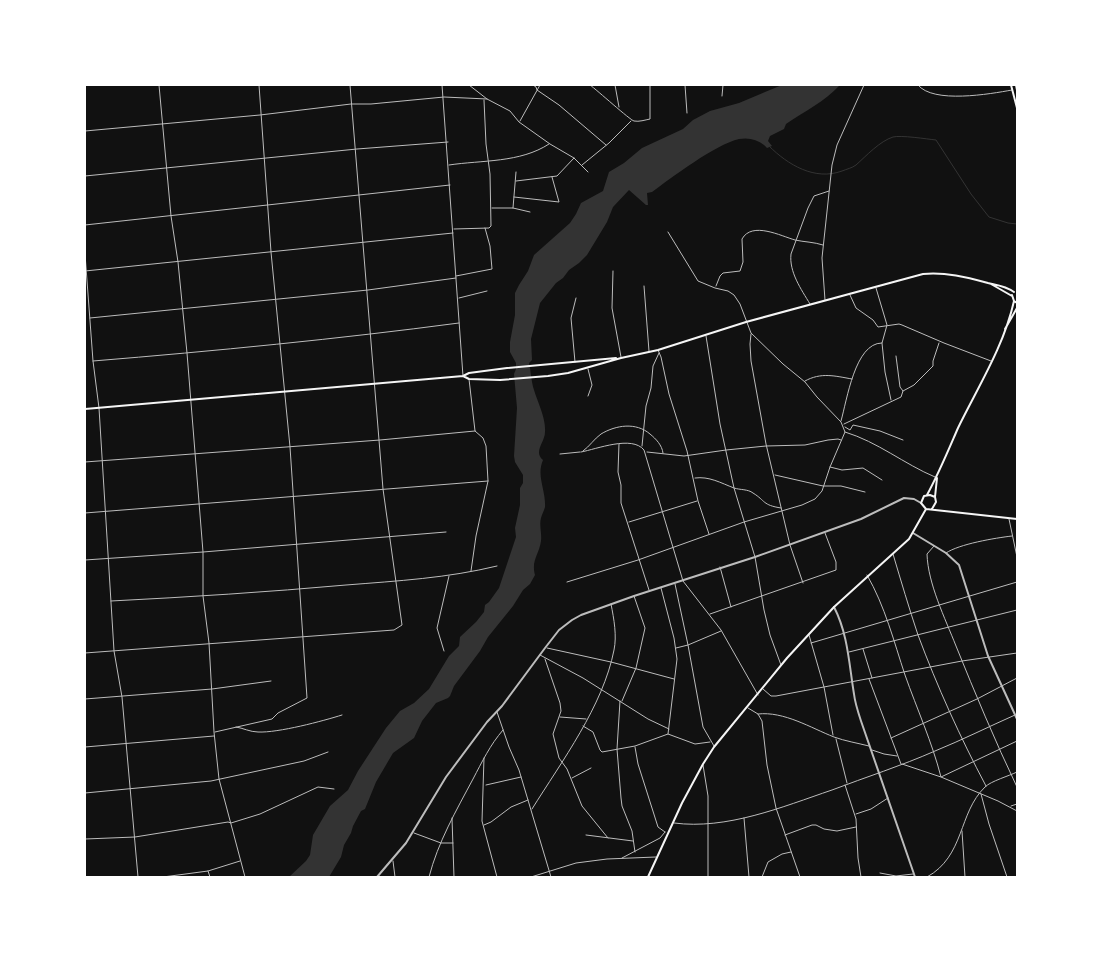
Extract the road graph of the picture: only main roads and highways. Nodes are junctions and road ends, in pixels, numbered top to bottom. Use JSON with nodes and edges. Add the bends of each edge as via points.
{"nodes":[{"id":1,"x":1011,"y":85,"type":"edge"},
{"id":2,"x":1016,"y":85,"type":"edge"},
{"id":3,"x":1017,"y":90,"type":"edge"},
{"id":4,"x":1017,"y":108,"type":"edge"},
{"id":5,"x":987,"y":282,"type":"junction"},
{"id":6,"x":1017,"y":290,"type":"edge"},
{"id":7,"x":1014,"y":292,"type":"junction"},
{"id":8,"x":1012,"y":296,"type":"junction"},
{"id":9,"x":1014,"y":301,"type":"junction"},
{"id":10,"x":1017,"y":303,"type":"edge"},
{"id":11,"x":1017,"y":308,"type":"edge"},
{"id":12,"x":1003,"y":333,"type":"junction"},
{"id":13,"x":621,"y":358,"type":"junction"},
{"id":14,"x":463,"y":376,"type":"junction"},
{"id":15,"x":85,"y":409,"type":"edge"},
{"id":16,"x":937,"y":476,"type":"junction"},
{"id":17,"x":927,"y":495,"type":"junction"},
{"id":18,"x":934,"y":497,"type":"junction"},
{"id":19,"x":926,"y":509,"type":"junction"},
{"id":20,"x":932,"y":509,"type":"junction"},
{"id":21,"x":1017,"y":519,"type":"edge"},
{"id":22,"x":648,"y":877,"type":"edge"}],
"edges":[{"from":1,"to":4,"type":"main road"},
{"from":2,"to":3,"type":"main road"},
{"from":5,"to":7,"type":"main road"},
{"from":5,"to":8,"type":"main road"},
{"from":5,"to":13,"type":"main road","via":[[934,273],[911,276],[746,322],[659,352]]},
{"from":6,"to":7,"type":"main road"},
{"from":7,"to":8,"type":"main road"},
{"from":8,"to":9,"type":"main road"},
{"from":9,"to":10,"type":"main road"},
{"from":9,"to":12,"type":"main road"},
{"from":11,"to":12,"type":"main road"},
{"from":12,"to":16,"type":"main road"},
{"from":13,"to":14,"type":"main road","via":[[507,368]]},
{"from":13,"to":14,"type":"main road","via":[[548,376],[509,380]]},
{"from":14,"to":15,"type":"main road"},
{"from":16,"to":17,"type":"main road"},
{"from":16,"to":18,"type":"main road"},
{"from":17,"to":18,"type":"main road"},
{"from":17,"to":19,"type":"main road","via":[[921,502]]},
{"from":18,"to":20,"type":"main road","via":[[936,502]]},
{"from":19,"to":20,"type":"main road"},
{"from":19,"to":22,"type":"main road","via":[[909,539],[867,575],[808,634],[714,747],[666,832]]},
{"from":20,"to":21,"type":"main road"}]}
